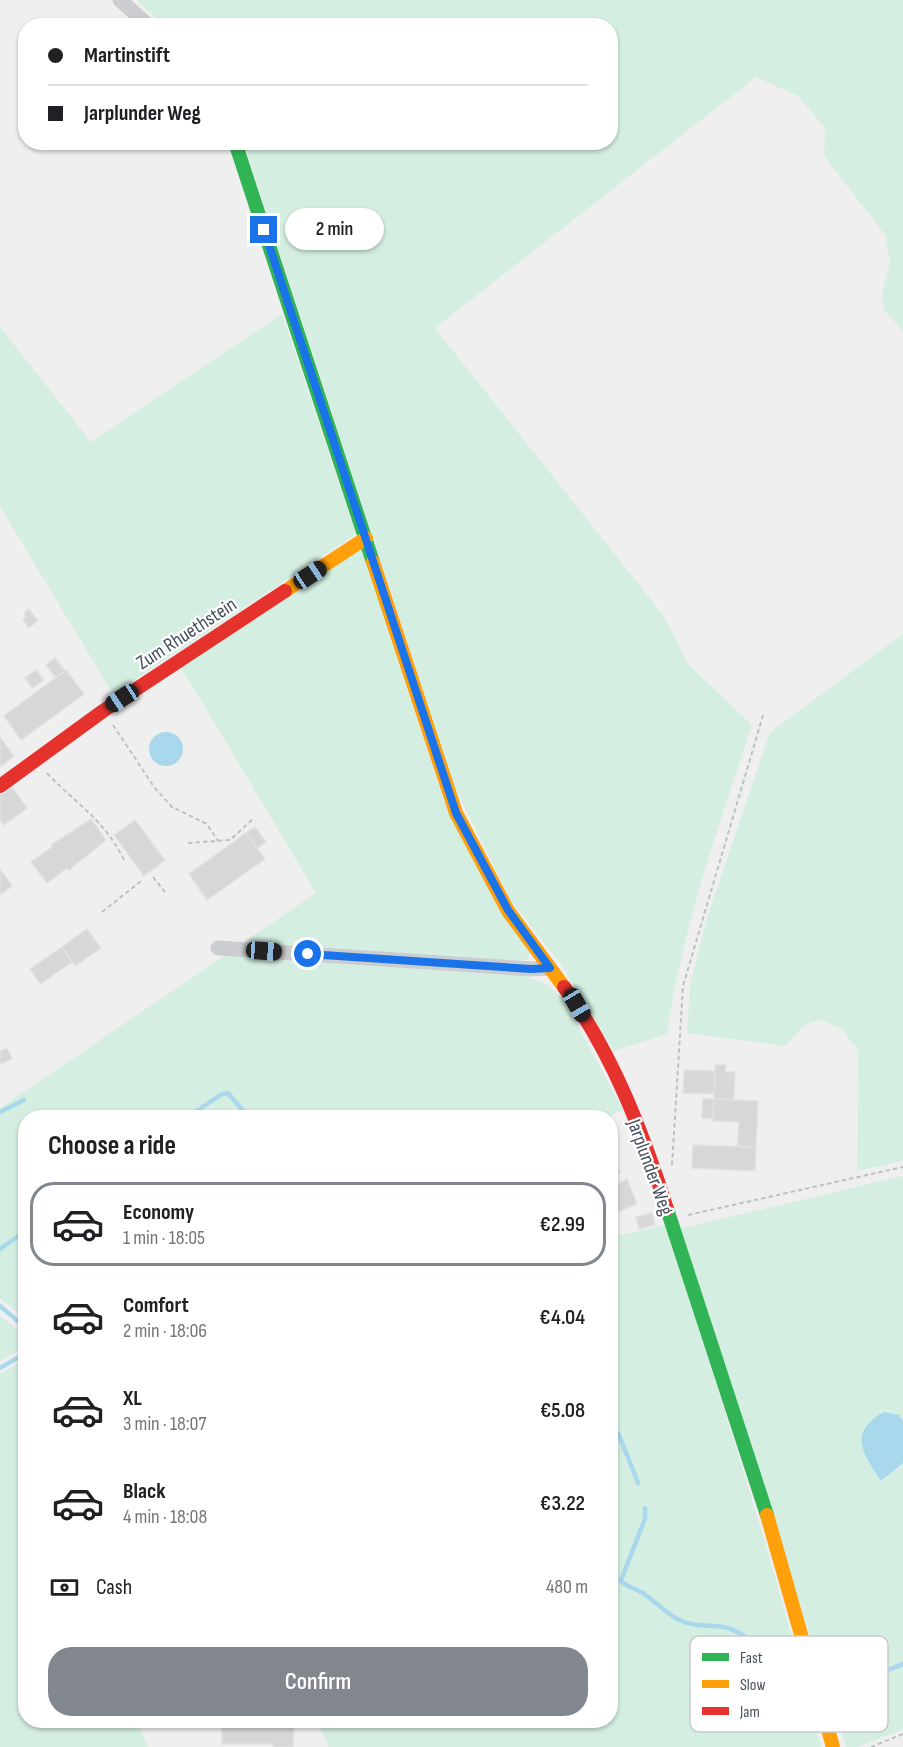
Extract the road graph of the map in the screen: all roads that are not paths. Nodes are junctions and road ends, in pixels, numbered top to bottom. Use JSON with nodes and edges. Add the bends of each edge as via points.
{"nodes":[{"id":1,"x":120,"y":0,"type":"edge"},
{"id":2,"x":139,"y":18,"type":"edge"},
{"id":3,"x":238,"y":150,"type":"edge"},
{"id":4,"x":366,"y":538,"type":"junction"},
{"id":5,"x":0,"y":786,"type":"edge"},
{"id":6,"x":218,"y":948,"type":"dead end"},
{"id":7,"x":550,"y":968,"type":"junction"},
{"id":8,"x":803,"y":1636,"type":"edge"},
{"id":9,"x":829,"y":1732,"type":"edge"},
{"id":10,"x":833,"y":1747,"type":"edge"}],
"edges":[{"from":1,"to":2,"type":"street"},
{"from":3,"to":4,"type":"street","name":"Jarplunder Weg"},
{"from":4,"to":5,"type":"street","name":"Zum Rhuethstein","via":[[103,711]]},
{"from":4,"to":7,"type":"street","name":"Jarplunder Weg","via":[[456,813],[508,910]]},
{"from":6,"to":7,"type":"street"},
{"from":7,"to":8,"type":"street","name":"Jarplunder Weg","via":[[599,1043],[661,1189],[781,1557]]},
{"from":9,"to":10,"type":"street","name":"Jarplunder Weg"}]}
